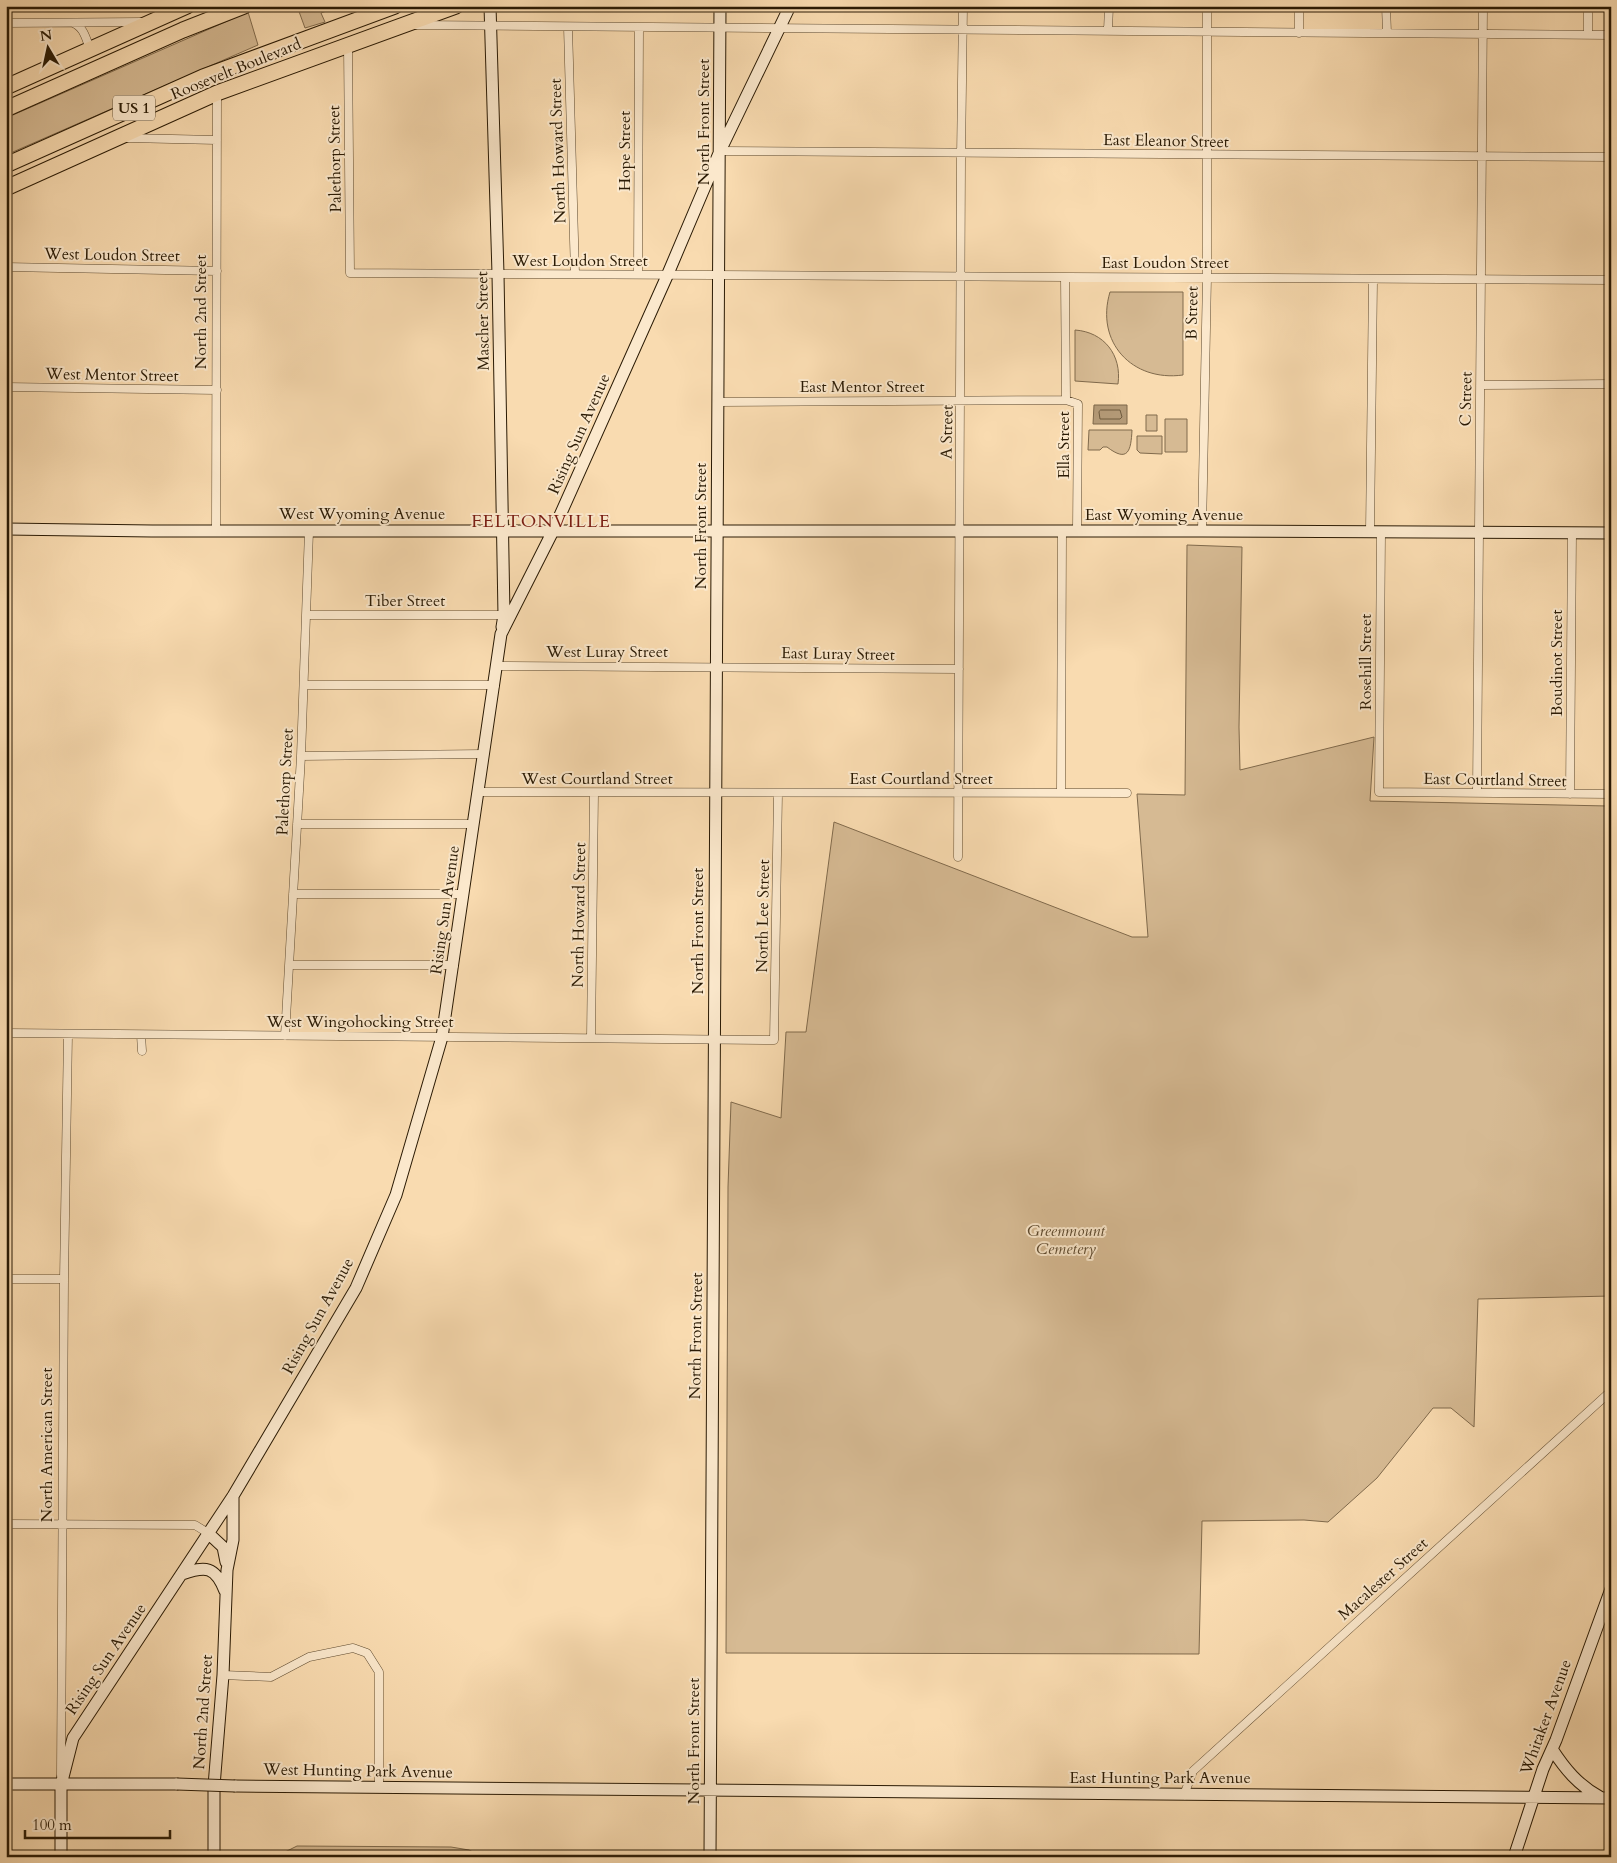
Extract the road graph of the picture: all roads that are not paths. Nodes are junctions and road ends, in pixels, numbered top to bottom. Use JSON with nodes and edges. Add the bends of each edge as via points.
{"nodes":[{"id":1,"x":186,"y":6,"type":"edge"},
{"id":2,"x":244,"y":6,"type":"edge"},
{"id":3,"x":395,"y":6,"type":"edge"},
{"id":4,"x":456,"y":6,"type":"edge"},
{"id":5,"x":490,"y":6,"type":"edge"},
{"id":6,"x":720,"y":6,"type":"edge"},
{"id":7,"x":790,"y":6,"type":"edge"},
{"id":8,"x":963,"y":6,"type":"edge"},
{"id":9,"x":1109,"y":6,"type":"edge"},
{"id":10,"x":1207,"y":6,"type":"edge"},
{"id":11,"x":1299,"y":6,"type":"edge"},
{"id":12,"x":1386,"y":6,"type":"edge"},
{"id":13,"x":1483,"y":6,"type":"edge"},
{"id":14,"x":1588,"y":6,"type":"edge"},
{"id":15,"x":156,"y":15,"type":"edge"},
{"id":16,"x":6,"y":23,"type":"edge"},
{"id":17,"x":73,"y":23,"type":"junction"},
{"id":18,"x":403,"y":25,"type":"junction"},
{"id":19,"x":490,"y":26,"type":"junction"},
{"id":20,"x":568,"y":27,"type":"junction"},
{"id":21,"x":639,"y":27,"type":"junction"},
{"id":22,"x":720,"y":28,"type":"junction"},
{"id":23,"x":779,"y":28,"type":"junction"},
{"id":24,"x":963,"y":30,"type":"junction"},
{"id":25,"x":1108,"y":31,"type":"junction"},
{"id":26,"x":1206,"y":32,"type":"junction"},
{"id":27,"x":1299,"y":33,"type":"junction"},
{"id":28,"x":1387,"y":33,"type":"junction"},
{"id":29,"x":1482,"y":34,"type":"junction"},
{"id":30,"x":1588,"y":34,"type":"junction"},
{"id":31,"x":1611,"y":34,"type":"edge"},
{"id":32,"x":348,"y":45,"type":"junction"},
{"id":33,"x":90,"y":49,"type":"junction"},
{"id":34,"x":96,"y":68,"type":"junction"},
{"id":35,"x":11,"y":85,"type":"edge"},
{"id":36,"x":217,"y":93,"type":"junction"},
{"id":37,"x":165,"y":94,"type":"junction"},
{"id":38,"x":6,"y":109,"type":"edge"},
{"id":39,"x":117,"y":138,"type":"junction"},
{"id":40,"x":217,"y":140,"type":"junction"},
{"id":41,"x":720,"y":152,"type":"junction"},
{"id":42,"x":961,"y":152,"type":"junction"},
{"id":43,"x":1206,"y":155,"type":"junction"},
{"id":44,"x":1481,"y":156,"type":"junction"},
{"id":45,"x":1611,"y":157,"type":"edge"},
{"id":46,"x":6,"y":166,"type":"edge"},
{"id":47,"x":6,"y":188,"type":"edge"},
{"id":48,"x":6,"y":267,"type":"edge"},
{"id":49,"x":217,"y":271,"type":"junction"},
{"id":50,"x":350,"y":273,"type":"joint"},
{"id":51,"x":498,"y":274,"type":"junction"},
{"id":52,"x":575,"y":274,"type":"junction"},
{"id":53,"x":638,"y":274,"type":"junction"},
{"id":54,"x":668,"y":276,"type":"junction"},
{"id":55,"x":719,"y":276,"type":"junction"},
{"id":56,"x":1065,"y":277,"type":"junction"},
{"id":57,"x":1207,"y":277,"type":"junction"},
{"id":58,"x":960,"y":278,"type":"junction"},
{"id":59,"x":1481,"y":279,"type":"junction"},
{"id":60,"x":1372,"y":280,"type":"junction"},
{"id":61,"x":1611,"y":280,"type":"edge"},
{"id":62,"x":1611,"y":384,"type":"edge"},
{"id":63,"x":1480,"y":385,"type":"junction"},
{"id":64,"x":6,"y":387,"type":"edge"},
{"id":65,"x":217,"y":390,"type":"junction"},
{"id":66,"x":1066,"y":400,"type":"junction"},
{"id":67,"x":961,"y":401,"type":"junction"},
{"id":68,"x":718,"y":402,"type":"junction"},
{"id":69,"x":6,"y":529,"type":"edge"},
{"id":70,"x":216,"y":531,"type":"junction"},
{"id":71,"x":309,"y":531,"type":"junction"},
{"id":72,"x":503,"y":531,"type":"junction"},
{"id":73,"x":554,"y":531,"type":"junction"},
{"id":74,"x":717,"y":531,"type":"junction"},
{"id":75,"x":959,"y":531,"type":"junction"},
{"id":76,"x":1062,"y":531,"type":"junction"},
{"id":77,"x":1077,"y":531,"type":"junction"},
{"id":78,"x":1202,"y":531,"type":"junction"},
{"id":79,"x":1376,"y":532,"type":"junction"},
{"id":80,"x":1479,"y":532,"type":"junction"},
{"id":81,"x":1572,"y":532,"type":"junction"},
{"id":82,"x":1611,"y":533,"type":"edge"},
{"id":83,"x":504,"y":614,"type":"junction"},
{"id":84,"x":306,"y":615,"type":"junction"},
{"id":85,"x":501,"y":634,"type":"junction"},
{"id":86,"x":497,"y":666,"type":"junction"},
{"id":87,"x":716,"y":666,"type":"junction"},
{"id":88,"x":959,"y":669,"type":"junction"},
{"id":89,"x":304,"y":685,"type":"junction"},
{"id":90,"x":495,"y":685,"type":"junction"},
{"id":91,"x":484,"y":754,"type":"junction"},
{"id":92,"x":301,"y":756,"type":"junction"},
{"id":93,"x":479,"y":792,"type":"junction"},
{"id":94,"x":594,"y":792,"type":"junction"},
{"id":95,"x":716,"y":792,"type":"junction"},
{"id":96,"x":778,"y":792,"type":"junction"},
{"id":97,"x":959,"y":792,"type":"junction"},
{"id":98,"x":1379,"y":792,"type":"joint"},
{"id":99,"x":1061,"y":793,"type":"junction"},
{"id":100,"x":1127,"y":793,"type":"dead end"},
{"id":101,"x":1477,"y":793,"type":"junction"},
{"id":102,"x":1570,"y":794,"type":"junction"},
{"id":103,"x":1611,"y":794,"type":"edge"},
{"id":104,"x":296,"y":824,"type":"junction"},
{"id":105,"x":474,"y":824,"type":"junction"},
{"id":106,"x":958,"y":857,"type":"dead end"},
{"id":107,"x":293,"y":894,"type":"junction"},
{"id":108,"x":464,"y":894,"type":"junction"},
{"id":109,"x":290,"y":965,"type":"junction"},
{"id":110,"x":454,"y":965,"type":"junction"},
{"id":111,"x":6,"y":1034,"type":"edge"},
{"id":112,"x":68,"y":1034,"type":"junction"},
{"id":113,"x":141,"y":1034,"type":"junction"},
{"id":114,"x":285,"y":1036,"type":"junction"},
{"id":115,"x":442,"y":1037,"type":"junction"},
{"id":116,"x":591,"y":1038,"type":"junction"},
{"id":117,"x":714,"y":1039,"type":"junction"},
{"id":118,"x":774,"y":1040,"type":"joint"},
{"id":119,"x":142,"y":1051,"type":"dead end"},
{"id":120,"x":6,"y":1279,"type":"edge"},
{"id":121,"x":64,"y":1279,"type":"junction"},
{"id":122,"x":1611,"y":1391,"type":"edge"},
{"id":123,"x":233,"y":1496,"type":"junction"},
{"id":124,"x":63,"y":1523,"type":"junction"},
{"id":125,"x":6,"y":1524,"type":"edge"},
{"id":126,"x":208,"y":1533,"type":"junction"},
{"id":127,"x":227,"y":1570,"type":"junction"},
{"id":128,"x":182,"y":1574,"type":"junction"},
{"id":129,"x":1611,"y":1589,"type":"edge"},
{"id":130,"x":226,"y":1593,"type":"junction"},
{"id":131,"x":224,"y":1674,"type":"junction"},
{"id":132,"x":1552,"y":1749,"type":"junction"},
{"id":133,"x":6,"y":1784,"type":"edge"},
{"id":134,"x":61,"y":1785,"type":"junction"},
{"id":135,"x":379,"y":1788,"type":"junction"},
{"id":136,"x":710,"y":1790,"type":"junction"},
{"id":137,"x":1184,"y":1794,"type":"junction"},
{"id":138,"x":1535,"y":1797,"type":"junction"},
{"id":139,"x":1606,"y":1797,"type":"edge"},
{"id":140,"x":61,"y":1857,"type":"edge"},
{"id":141,"x":214,"y":1857,"type":"edge"},
{"id":142,"x":710,"y":1857,"type":"edge"},
{"id":143,"x":1514,"y":1857,"type":"edge"}],
"edges":[{"from":1,"to":15,"type":"highway"},
{"from":2,"to":34,"type":"highway"},
{"from":3,"to":37,"type":"highway","name":"Roosevelt Boulevard","number":"US 1"},
{"from":4,"to":18,"type":"highway","name":"Roosevelt Boulevard","number":"US 1"},
{"from":5,"to":19,"type":"street","name":"Mascher Street"},
{"from":6,"to":22,"type":"street","name":"North Front Street"},
{"from":7,"to":23,"type":"street","name":"Rising Sun Avenue"},
{"from":8,"to":24,"type":"street","name":"A Street"},
{"from":9,"to":25,"type":"street"},
{"from":10,"to":26,"type":"street","name":"B Street"},
{"from":11,"to":27,"type":"street"},
{"from":12,"to":28,"type":"street"},
{"from":13,"to":29,"type":"street","name":"C Street"},
{"from":14,"to":30,"type":"street"},
{"from":15,"to":17,"type":"street"},
{"from":15,"to":33,"type":"highway"},
{"from":16,"to":17,"type":"street"},
{"from":17,"to":33,"type":"street","via":[[82,29]]},
{"from":18,"to":19,"type":"street"},
{"from":18,"to":32,"type":"highway","name":"Roosevelt Boulevard","number":"US 1"},
{"from":19,"to":20,"type":"street"},
{"from":19,"to":51,"type":"street","name":"Mascher Street"},
{"from":20,"to":21,"type":"street"},
{"from":20,"to":52,"type":"street","name":"North Howard Street"},
{"from":21,"to":22,"type":"street"},
{"from":21,"to":53,"type":"street","name":"Hope Street"},
{"from":22,"to":23,"type":"street"},
{"from":22,"to":41,"type":"street","name":"North Front Street"},
{"from":23,"to":24,"type":"street"},
{"from":23,"to":41,"type":"street","name":"Rising Sun Avenue"},
{"from":24,"to":25,"type":"street"},
{"from":24,"to":42,"type":"street","name":"A Street"},
{"from":25,"to":26,"type":"street"},
{"from":26,"to":27,"type":"street"},
{"from":26,"to":43,"type":"street","name":"B Street"},
{"from":27,"to":28,"type":"street"},
{"from":28,"to":29,"type":"street"},
{"from":29,"to":30,"type":"street"},
{"from":29,"to":44,"type":"street","name":"C Street"},
{"from":30,"to":31,"type":"street"},
{"from":32,"to":36,"type":"highway","name":"Roosevelt Boulevard","number":"US 1"},
{"from":32,"to":50,"type":"street","name":"Palethorp Street"},
{"from":33,"to":35,"type":"highway"},
{"from":34,"to":35,"type":"highway"},
{"from":34,"to":38,"type":"highway"},
{"from":36,"to":39,"type":"highway","name":"Roosevelt Boulevard","number":"US 1"},
{"from":36,"to":40,"type":"street","name":"North 2nd Street"},
{"from":37,"to":39,"type":"highway"},
{"from":37,"to":46,"type":"highway","name":"Roosevelt Boulevard","number":"US 1"},
{"from":39,"to":40,"type":"street"},
{"from":39,"to":47,"type":"highway","name":"Roosevelt Boulevard","number":"US 1"},
{"from":40,"to":49,"type":"street","name":"North 2nd Street"},
{"from":41,"to":42,"type":"street","name":"East Eleanor Street"},
{"from":41,"to":54,"type":"street","name":"Rising Sun Avenue"},
{"from":41,"to":55,"type":"street","name":"North Front Street"},
{"from":42,"to":43,"type":"street","name":"East Eleanor Street"},
{"from":42,"to":58,"type":"street","name":"A Street"},
{"from":43,"to":44,"type":"street","name":"East Eleanor Street"},
{"from":43,"to":57,"type":"street","name":"B Street"},
{"from":44,"to":45,"type":"street","name":"East Eleanor Street"},
{"from":44,"to":59,"type":"street","name":"C Street"},
{"from":48,"to":49,"type":"street","name":"West Loudon Street"},
{"from":49,"to":65,"type":"street","name":"North 2nd Street"},
{"from":50,"to":51,"type":"street","name":"West Loudon Street"},
{"from":51,"to":52,"type":"street","name":"West Loudon Street"},
{"from":51,"to":72,"type":"street","name":"Mascher Street"},
{"from":52,"to":53,"type":"street","name":"West Loudon Street"},
{"from":53,"to":54,"type":"street","name":"West Loudon Street"},
{"from":54,"to":55,"type":"street","name":"West Loudon Street"},
{"from":54,"to":73,"type":"street","name":"Rising Sun Avenue"},
{"from":55,"to":58,"type":"street","name":"East Loudon Street"},
{"from":55,"to":68,"type":"street","name":"North Front Street"},
{"from":56,"to":57,"type":"street","name":"East Loudon Street"},
{"from":56,"to":58,"type":"street","name":"East Loudon Street"},
{"from":56,"to":66,"type":"street","name":"Ella Street"},
{"from":57,"to":60,"type":"street","name":"East Loudon Street"},
{"from":57,"to":78,"type":"street","name":"B Street"},
{"from":58,"to":67,"type":"street","name":"A Street"},
{"from":59,"to":60,"type":"street","name":"East Loudon Street"},
{"from":59,"to":61,"type":"street","name":"East Loudon Street"},
{"from":59,"to":63,"type":"street","name":"C Street"},
{"from":60,"to":79,"type":"street","name":"Rosehill Street"},
{"from":62,"to":63,"type":"street"},
{"from":63,"to":80,"type":"street","name":"C Street"},
{"from":64,"to":65,"type":"street","name":"West Mentor Street"},
{"from":65,"to":70,"type":"street","name":"North 2nd Street"},
{"from":66,"to":67,"type":"street","name":"East Mentor Street"},
{"from":66,"to":77,"type":"street","name":"Ella Street","via":[[1078,404]]},
{"from":67,"to":68,"type":"street","name":"East Mentor Street"},
{"from":67,"to":75,"type":"street","name":"A Street"},
{"from":68,"to":74,"type":"street","name":"North Front Street"},
{"from":69,"to":70,"type":"street","name":"West Wyoming Avenue"},
{"from":70,"to":71,"type":"street","name":"West Wyoming Avenue"},
{"from":71,"to":72,"type":"street","name":"West Wyoming Avenue"},
{"from":71,"to":84,"type":"street","name":"Palethorp Street"},
{"from":72,"to":73,"type":"street","name":"West Wyoming Avenue"},
{"from":72,"to":83,"type":"street","name":"Mascher Street"},
{"from":73,"to":74,"type":"street","name":"West Wyoming Avenue"},
{"from":73,"to":85,"type":"street","name":"Rising Sun Avenue"},
{"from":74,"to":75,"type":"street","name":"East Wyoming Avenue"},
{"from":74,"to":87,"type":"street","name":"North Front Street"},
{"from":75,"to":76,"type":"street","name":"East Wyoming Avenue"},
{"from":75,"to":88,"type":"street","name":"A Street"},
{"from":76,"to":77,"type":"street","name":"East Wyoming Avenue"},
{"from":76,"to":99,"type":"street"},
{"from":77,"to":78,"type":"street","name":"East Wyoming Avenue"},
{"from":78,"to":79,"type":"street","name":"East Wyoming Avenue"},
{"from":79,"to":80,"type":"street","name":"East Wyoming Avenue"},
{"from":79,"to":98,"type":"street","name":"Rosehill Street"},
{"from":80,"to":81,"type":"street","name":"East Wyoming Avenue"},
{"from":80,"to":101,"type":"street","name":"C Street"},
{"from":81,"to":82,"type":"street","name":"East Wyoming Avenue"},
{"from":81,"to":102,"type":"street","name":"Boudinot Street"},
{"from":83,"to":84,"type":"street","name":"Tiber Street"},
{"from":83,"to":85,"type":"street","name":"Mascher Street"},
{"from":84,"to":89,"type":"street","name":"Palethorp Street"},
{"from":85,"to":86,"type":"street","name":"Rising Sun Avenue"},
{"from":86,"to":87,"type":"street","name":"West Luray Street"},
{"from":86,"to":90,"type":"street","name":"Rising Sun Avenue"},
{"from":87,"to":88,"type":"street","name":"East Luray Street"},
{"from":87,"to":95,"type":"street","name":"North Front Street"},
{"from":88,"to":97,"type":"street","name":"A Street"},
{"from":89,"to":90,"type":"street"},
{"from":89,"to":92,"type":"street","name":"Palethorp Street"},
{"from":90,"to":91,"type":"street","name":"Rising Sun Avenue"},
{"from":91,"to":92,"type":"street"},
{"from":91,"to":93,"type":"street","name":"Rising Sun Avenue"},
{"from":92,"to":104,"type":"street","name":"Palethorp Street"},
{"from":93,"to":94,"type":"street","name":"West Courtland Street"},
{"from":93,"to":105,"type":"street","name":"Rising Sun Avenue"},
{"from":94,"to":95,"type":"street","name":"West Courtland Street"},
{"from":94,"to":116,"type":"street","name":"North Howard Street"},
{"from":95,"to":96,"type":"street","name":"East Courtland Street"},
{"from":95,"to":117,"type":"street","name":"North Front Street"},
{"from":96,"to":97,"type":"street","name":"East Courtland Street"},
{"from":96,"to":118,"type":"street","name":"North Lee Street"},
{"from":97,"to":99,"type":"street","name":"East Courtland Street"},
{"from":97,"to":106,"type":"street","name":"A Street"},
{"from":98,"to":101,"type":"street","name":"East Courtland Street"},
{"from":99,"to":100,"type":"street","name":"East Courtland Street"},
{"from":101,"to":102,"type":"street","name":"East Courtland Street"},
{"from":102,"to":103,"type":"street","name":"East Courtland Street"},
{"from":104,"to":105,"type":"street"},
{"from":104,"to":107,"type":"street","name":"Palethorp Street"},
{"from":105,"to":108,"type":"street","name":"Rising Sun Avenue"},
{"from":107,"to":108,"type":"street"},
{"from":107,"to":109,"type":"street","name":"Palethorp Street"},
{"from":108,"to":110,"type":"street","name":"Rising Sun Avenue"},
{"from":109,"to":110,"type":"street"},
{"from":109,"to":114,"type":"street","name":"Palethorp Street"},
{"from":110,"to":115,"type":"street","name":"Rising Sun Avenue"},
{"from":111,"to":112,"type":"street","name":"West Wingohocking Street"},
{"from":112,"to":113,"type":"street","name":"West Wingohocking Street"},
{"from":112,"to":121,"type":"street","name":"North American Street"},
{"from":113,"to":114,"type":"street","name":"West Wingohocking Street"},
{"from":113,"to":119,"type":"street"},
{"from":114,"to":115,"type":"street","name":"West Wingohocking Street"},
{"from":115,"to":116,"type":"street","name":"West Wingohocking Street"},
{"from":115,"to":123,"type":"street","name":"Rising Sun Avenue","via":[[396,1195],[356,1288]]},
{"from":116,"to":117,"type":"street","name":"West Wingohocking Street"},
{"from":117,"to":118,"type":"street","name":"West Wingohocking Street"},
{"from":117,"to":136,"type":"street","name":"North Front Street"},
{"from":120,"to":121,"type":"street"},
{"from":121,"to":124,"type":"street","name":"North American Street"},
{"from":122,"to":137,"type":"street","name":"Macalester Street","via":[[1193,1771]]},
{"from":123,"to":126,"type":"street","name":"Rising Sun Avenue"},
{"from":123,"to":127,"type":"street","name":"North 2nd Street","via":[[233,1540]]},
{"from":124,"to":125,"type":"street"},
{"from":124,"to":126,"type":"street","via":[[195,1525]]},
{"from":124,"to":134,"type":"street","name":"North American Street"},
{"from":126,"to":127,"type":"street","name":"North 2nd Street","via":[[223,1547]]},
{"from":126,"to":128,"type":"street","name":"Rising Sun Avenue"},
{"from":127,"to":130,"type":"street","name":"North 2nd Street"},
{"from":128,"to":130,"type":"street","via":[[199,1568],[208,1569],[218,1575]]},
{"from":128,"to":134,"type":"street","name":"Rising Sun Avenue","via":[[73,1738]]},
{"from":129,"to":132,"type":"street","name":"Whitaker Avenue"},
{"from":130,"to":131,"type":"street","name":"North 2nd Street"},
{"from":131,"to":135,"type":"street","via":[[271,1677],[309,1658],[353,1648],[367,1653],[379,1672]]},
{"from":131,"to":141,"type":"street","name":"North 2nd Street","via":[[214,1786]]},
{"from":132,"to":138,"type":"street","name":"Whitaker Avenue"},
{"from":132,"to":139,"type":"street","via":[[1578,1782]]},
{"from":133,"to":134,"type":"street","name":"West Hunting Park Avenue"},
{"from":134,"to":135,"type":"street","name":"West Hunting Park Avenue","bridge":true},
{"from":134,"to":140,"type":"street","name":"North American Street"},
{"from":135,"to":136,"type":"street","name":"West Hunting Park Avenue"},
{"from":136,"to":137,"type":"street","name":"East Hunting Park Avenue"},
{"from":136,"to":142,"type":"street","name":"North Front Street"},
{"from":137,"to":138,"type":"street","name":"East Hunting Park Avenue"},
{"from":138,"to":139,"type":"street","name":"East Hunting Park Avenue"},
{"from":138,"to":143,"type":"street","name":"Whitaker Avenue"}]}
